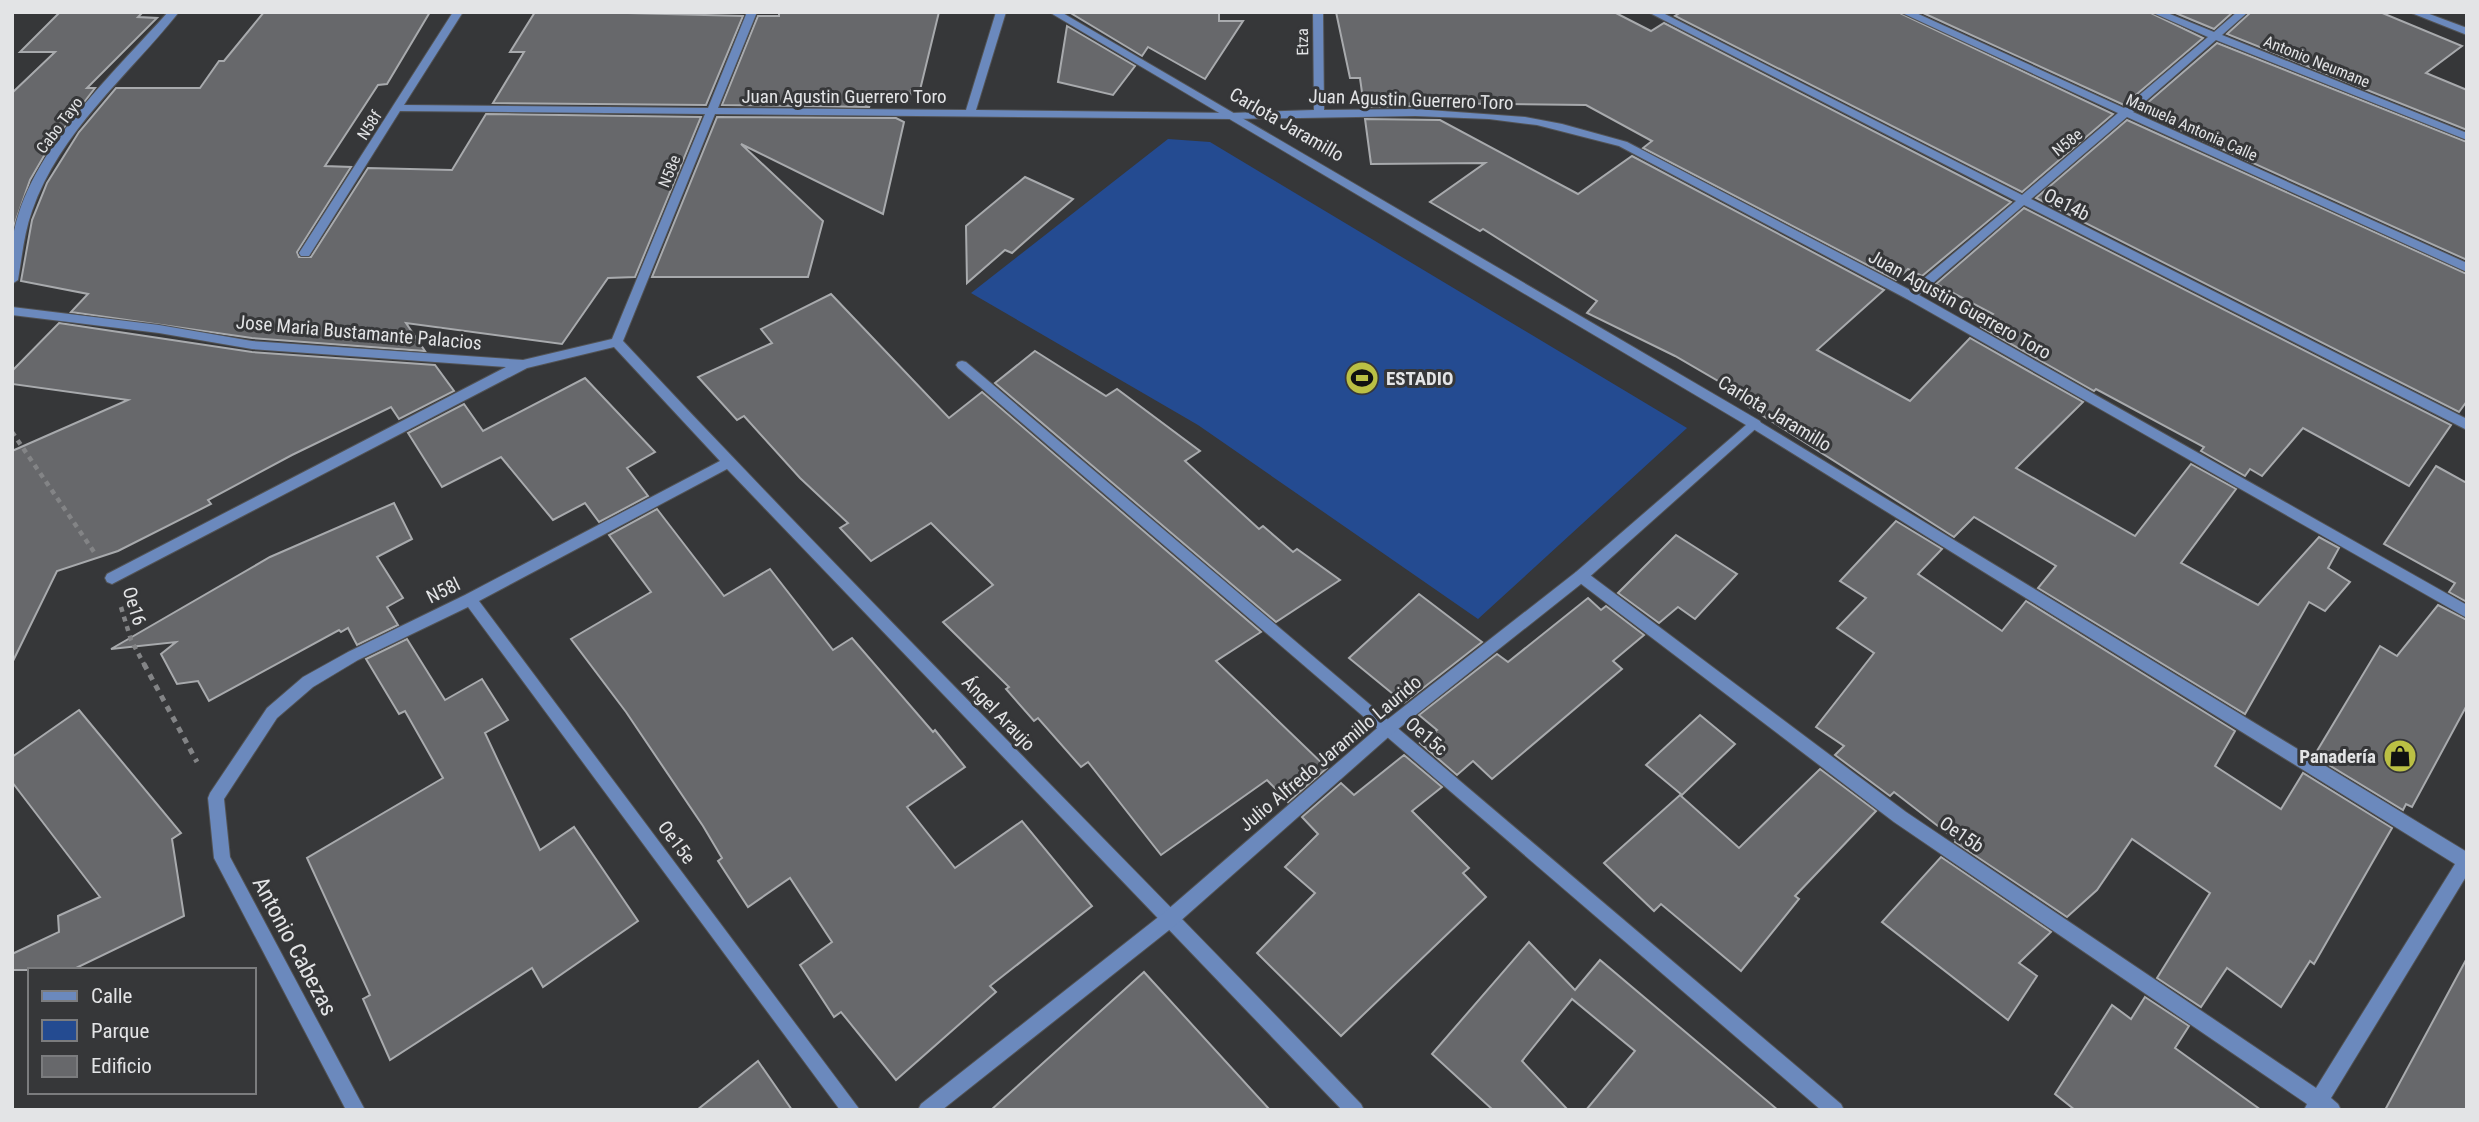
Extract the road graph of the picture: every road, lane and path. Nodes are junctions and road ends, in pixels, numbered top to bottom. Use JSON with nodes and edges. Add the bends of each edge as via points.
{"nodes":[{"id":1,"x":174,"y":12,"type":"edge"},
{"id":2,"x":458,"y":12,"type":"edge"},
{"id":3,"x":752,"y":12,"type":"edge"},
{"id":4,"x":1001,"y":12,"type":"edge"},
{"id":5,"x":1054,"y":12,"type":"edge"},
{"id":6,"x":1318,"y":12,"type":"edge"},
{"id":7,"x":1653,"y":12,"type":"edge"},
{"id":8,"x":1905,"y":12,"type":"edge"},
{"id":9,"x":2156,"y":12,"type":"edge"},
{"id":10,"x":2243,"y":12,"type":"edge"},
{"id":11,"x":2414,"y":12,"type":"edge"},
{"id":12,"x":2467,"y":32,"type":"edge"},
{"id":13,"x":2214,"y":37,"type":"junction"},
{"id":14,"x":399,"y":108,"type":"junction"},
{"id":15,"x":709,"y":113,"type":"junction"},
{"id":16,"x":1319,"y":113,"type":"junction"},
{"id":17,"x":970,"y":114,"type":"junction"},
{"id":18,"x":2126,"y":114,"type":"junction"},
{"id":19,"x":1232,"y":116,"type":"junction"},
{"id":20,"x":2467,"y":137,"type":"edge"},
{"id":21,"x":2021,"y":200,"type":"junction"},
{"id":22,"x":305,"y":253,"type":"dead end"},
{"id":23,"x":2467,"y":268,"type":"edge"},
{"id":24,"x":12,"y":280,"type":"edge"},
{"id":25,"x":1911,"y":296,"type":"junction"},
{"id":26,"x":12,"y":311,"type":"edge"},
{"id":27,"x":617,"y":342,"type":"junction"},
{"id":28,"x":523,"y":364,"type":"junction"},
{"id":29,"x":962,"y":365,"type":"dead end"},
{"id":30,"x":1755,"y":424,"type":"junction"},
{"id":31,"x":2467,"y":425,"type":"edge"},
{"id":32,"x":12,"y":432,"type":"edge"},
{"id":33,"x":728,"y":463,"type":"junction"},
{"id":34,"x":1581,"y":576,"type":"junction"},
{"id":35,"x":112,"y":578,"type":"junction"},
{"id":36,"x":470,"y":599,"type":"junction"},
{"id":37,"x":2467,"y":612,"type":"edge"},
{"id":38,"x":1388,"y":728,"type":"junction"},
{"id":39,"x":216,"y":798,"type":"junction"},
{"id":40,"x":2466,"y":861,"type":"edge"},
{"id":41,"x":1172,"y":916,"type":"junction"},
{"id":42,"x":2321,"y":1106,"type":"edge"},
{"id":43,"x":356,"y":1110,"type":"edge"},
{"id":44,"x":850,"y":1110,"type":"edge"},
{"id":45,"x":927,"y":1110,"type":"edge"},
{"id":46,"x":1355,"y":1110,"type":"edge"},
{"id":47,"x":1835,"y":1110,"type":"edge"}],
"edges":[{"from":1,"to":24,"type":"street","name":"Cabo Tayo","via":[[50,160],[26,211]]},
{"from":2,"to":14,"type":"street","name":"N58f"},
{"from":3,"to":15,"type":"street","name":"N58e"},
{"from":4,"to":17,"type":"street"},
{"from":5,"to":19,"type":"street","name":"Carlota Jaramillo"},
{"from":6,"to":16,"type":"street","name":"Etza"},
{"from":7,"to":21,"type":"street","name":"Oe14b"},
{"from":8,"to":18,"type":"street","name":"Manuela Antonia Calle"},
{"from":9,"to":13,"type":"street","name":"Antonio Neumane"},
{"from":10,"to":13,"type":"street","name":"N58e"},
{"from":11,"to":12,"type":"street"},
{"from":13,"to":18,"type":"street","name":"N58e"},
{"from":13,"to":20,"type":"street","name":"Antonio Neumane"},
{"from":14,"to":15,"type":"street","name":"Juan Agustin Guerrero Toro"},
{"from":14,"to":22,"type":"street","name":"N58f"},
{"from":15,"to":17,"type":"street","name":"Juan Agustin Guerrero Toro"},
{"from":15,"to":27,"type":"street","name":"N58e"},
{"from":16,"to":19,"type":"street","name":"Juan Agustin Guerrero Toro"},
{"from":16,"to":25,"type":"street","name":"Juan Agustin Guerrero Toro","via":[[1460,114],[1527,120],[1623,144]]},
{"from":17,"to":19,"type":"street","name":"Juan Agustin Guerrero Toro"},
{"from":18,"to":21,"type":"street","name":"N58e"},
{"from":18,"to":23,"type":"street","name":"Manuela Antonia Calle"},
{"from":19,"to":30,"type":"street","name":"Carlota Jaramillo"},
{"from":21,"to":25,"type":"street","name":"N58e"},
{"from":21,"to":31,"type":"street","name":"Oe14b"},
{"from":25,"to":37,"type":"street","name":"Juan Agustin Guerrero Toro"},
{"from":26,"to":28,"type":"street","name":"Jose Maria Bustamante Palacios","via":[[252,345]]},
{"from":27,"to":28,"type":"street","name":"Jose Maria Bustamante Palacios"},
{"from":27,"to":33,"type":"street","name":"Ángel Araujo"},
{"from":28,"to":35,"type":"street"},
{"from":29,"to":38,"type":"street","name":"Oe15c"},
{"from":30,"to":34,"type":"street","name":"Julio Alfredo Jaramillo Laurido"},
{"from":30,"to":40,"type":"street","name":"Carlota Jaramillo"},
{"from":32,"to":35,"type":"path","name":"Oe16"},
{"from":33,"to":36,"type":"street","name":"N58l"},
{"from":33,"to":41,"type":"street","name":"Ángel Araujo"},
{"from":34,"to":38,"type":"street","name":"Julio Alfredo Jaramillo Laurido"},
{"from":34,"to":42,"type":"street","name":"Oe15b","via":[[1899,817]]},
{"from":35,"to":39,"type":"path","name":"Oe16","via":[[131,640]]},
{"from":36,"to":39,"type":"street","name":"N58l","via":[[308,682],[272,713]]},
{"from":36,"to":44,"type":"street","name":"Oe15e"},
{"from":38,"to":41,"type":"street","name":"Julio Alfredo Jaramillo Laurido"},
{"from":38,"to":47,"type":"street","name":"Oe15c"},
{"from":39,"to":43,"type":"street","name":"Antonio Cabezas","via":[[222,858]]},
{"from":40,"to":42,"type":"street"},
{"from":41,"to":45,"type":"street","name":"Julio Alfredo Jaramillo Laurido"},
{"from":41,"to":46,"type":"street","name":"Ángel Araujo"}]}
